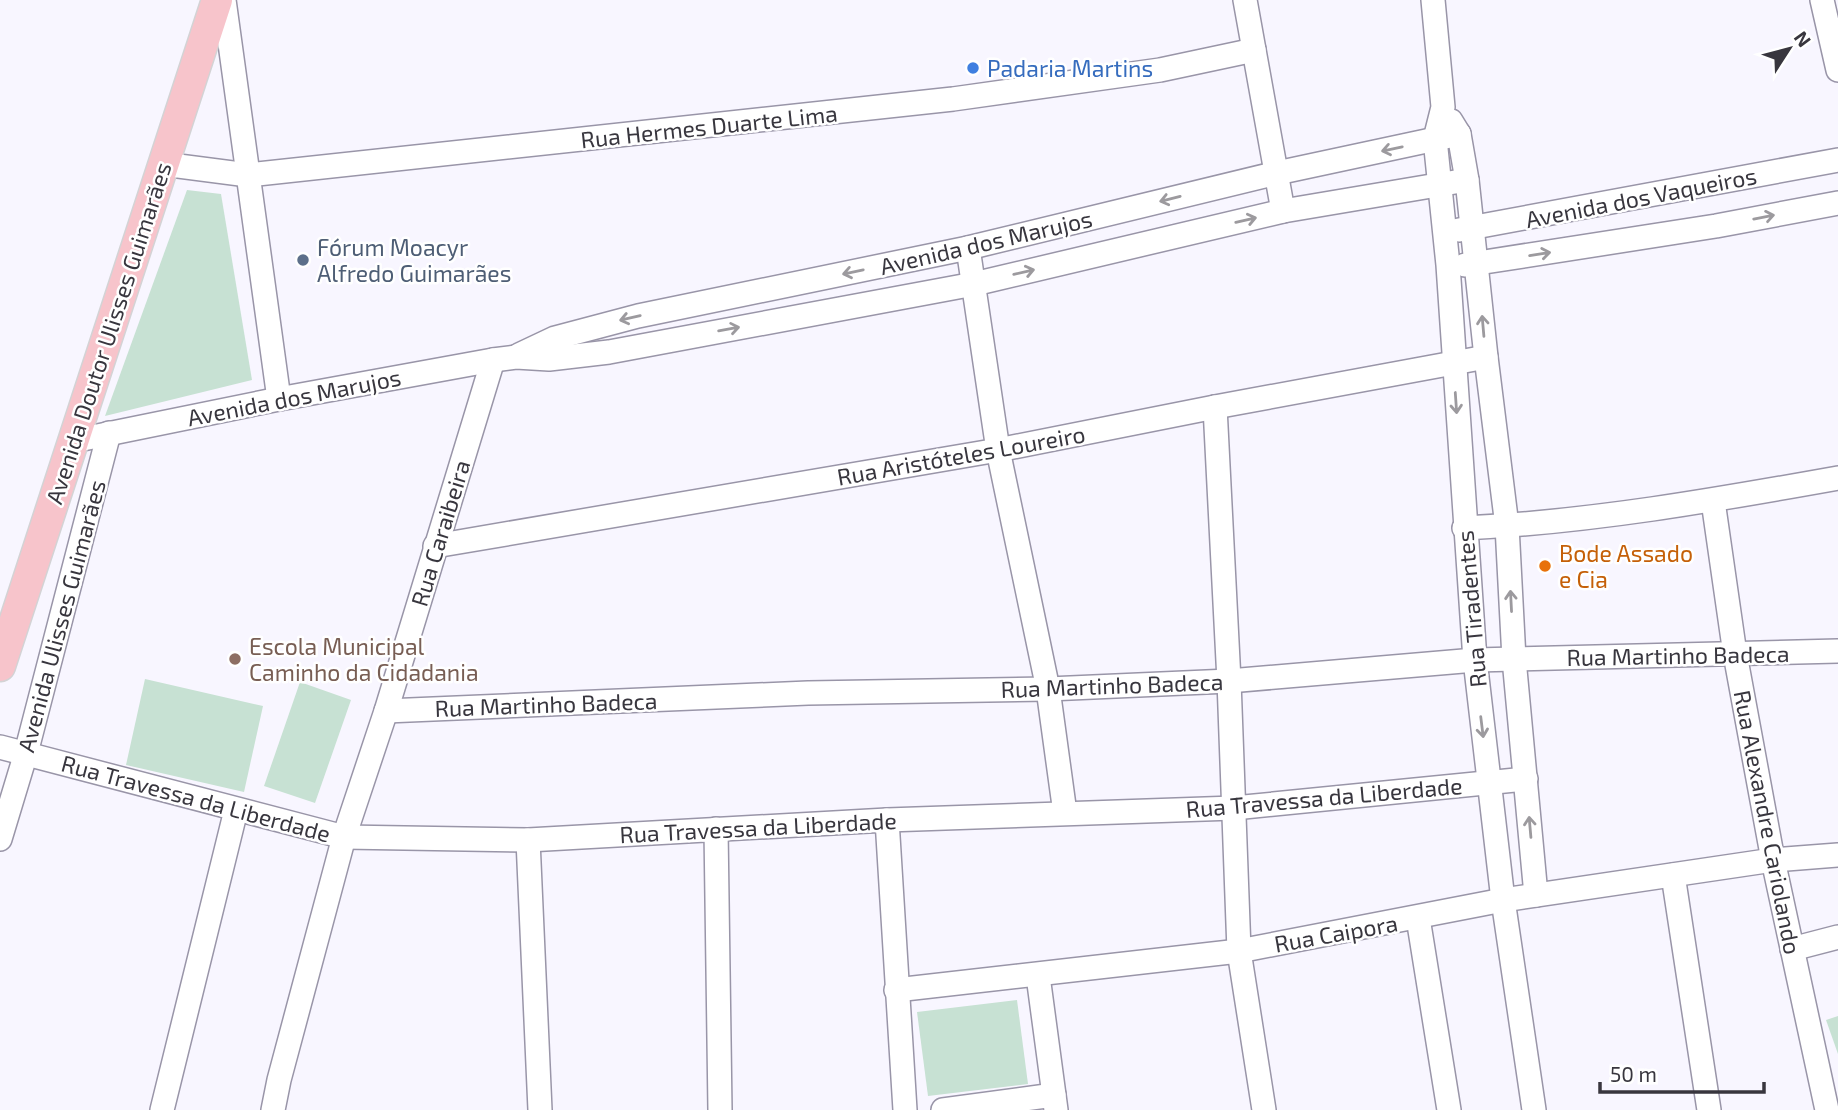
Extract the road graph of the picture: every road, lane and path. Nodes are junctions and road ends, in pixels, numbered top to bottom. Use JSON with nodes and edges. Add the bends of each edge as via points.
{"nodes":[{"id":1,"x":217,"y":0,"type":"edge"},
{"id":2,"x":224,"y":0,"type":"edge"},
{"id":3,"x":1245,"y":0,"type":"edge"},
{"id":4,"x":1433,"y":0,"type":"edge"},
{"id":5,"x":1822,"y":0,"type":"edge"},
{"id":6,"x":1254,"y":50,"type":"junction"},
{"id":7,"x":1838,"y":70,"type":"edge"},
{"id":8,"x":1443,"y":107,"type":"junction"},
{"id":9,"x":1459,"y":134,"type":"junction"},
{"id":10,"x":1435,"y":139,"type":"junction"},
{"id":11,"x":1838,"y":160,"type":"edge"},
{"id":12,"x":163,"y":164,"type":"junction"},
{"id":13,"x":1277,"y":173,"type":"junction"},
{"id":14,"x":248,"y":175,"type":"junction"},
{"id":15,"x":1467,"y":180,"type":"junction"},
{"id":16,"x":1439,"y":183,"type":"junction"},
{"id":17,"x":1838,"y":203,"type":"edge"},
{"id":18,"x":1283,"y":211,"type":"junction"},
{"id":19,"x":1474,"y":228,"type":"junction"},
{"id":20,"x":1444,"y":231,"type":"junction"},
{"id":21,"x":968,"y":248,"type":"junction"},
{"id":22,"x":1478,"y":264,"type":"junction"},
{"id":23,"x":1448,"y":265,"type":"junction"},
{"id":24,"x":974,"y":284,"type":"junction"},
{"id":25,"x":516,"y":356,"type":"junction"},
{"id":26,"x":1486,"y":357,"type":"junction"},
{"id":27,"x":492,"y":360,"type":"junction"},
{"id":28,"x":1453,"y":363,"type":"junction"},
{"id":29,"x":279,"y":399,"type":"junction"},
{"id":30,"x":1215,"y":407,"type":"junction"},
{"id":31,"x":109,"y":433,"type":"junction"},
{"id":32,"x":73,"y":441,"type":"junction"},
{"id":33,"x":998,"y":450,"type":"junction"},
{"id":34,"x":1838,"y":478,"type":"edge"},
{"id":35,"x":1713,"y":501,"type":"junction"},
{"id":36,"x":1507,"y":526,"type":"junction"},
{"id":37,"x":1464,"y":528,"type":"junction"},
{"id":38,"x":435,"y":546,"type":"junction"},
{"id":39,"x":2,"y":650,"type":"edge"},
{"id":40,"x":1838,"y":651,"type":"edge"},
{"id":41,"x":1735,"y":654,"type":"junction"},
{"id":42,"x":1514,"y":659,"type":"junction"},
{"id":43,"x":1475,"y":660,"type":"junction"},
{"id":44,"x":1230,"y":681,"type":"junction"},
{"id":45,"x":1048,"y":689,"type":"junction"},
{"id":46,"x":386,"y":711,"type":"junction"},
{"id":47,"x":0,"y":747,"type":"edge"},
{"id":48,"x":26,"y":753,"type":"junction"},
{"id":49,"x":1526,"y":779,"type":"junction"},
{"id":50,"x":1489,"y":783,"type":"junction"},
{"id":51,"x":1234,"y":808,"type":"junction"},
{"id":52,"x":236,"y":810,"type":"junction"},
{"id":53,"x":1065,"y":813,"type":"junction"},
{"id":54,"x":887,"y":820,"type":"junction"},
{"id":55,"x":716,"y":829,"type":"junction"},
{"id":56,"x":344,"y":837,"type":"junction"},
{"id":57,"x":0,"y":839,"type":"edge"},
{"id":58,"x":528,"y":840,"type":"junction"},
{"id":59,"x":1838,"y":855,"type":"edge"},
{"id":60,"x":1773,"y":860,"type":"junction"},
{"id":61,"x":1673,"y":875,"type":"junction"},
{"id":62,"x":1536,"y":895,"type":"junction"},
{"id":63,"x":1503,"y":900,"type":"junction"},
{"id":64,"x":1419,"y":918,"type":"junction"},
{"id":65,"x":1838,"y":937,"type":"edge"},
{"id":66,"x":1792,"y":949,"type":"junction"},
{"id":67,"x":1239,"y":951,"type":"junction"},
{"id":68,"x":1038,"y":976,"type":"junction"},
{"id":69,"x":896,"y":990,"type":"junction"},
{"id":70,"x":1055,"y":1102,"type":"edge"},
{"id":71,"x":1827,"y":1107,"type":"edge"},
{"id":72,"x":162,"y":1110,"type":"edge"},
{"id":73,"x":273,"y":1110,"type":"edge"},
{"id":74,"x":540,"y":1110,"type":"edge"},
{"id":75,"x":720,"y":1110,"type":"edge"},
{"id":76,"x":905,"y":1110,"type":"edge"},
{"id":77,"x":943,"y":1110,"type":"edge"},
{"id":78,"x":1264,"y":1110,"type":"edge"},
{"id":79,"x":1449,"y":1110,"type":"edge"},
{"id":80,"x":1534,"y":1110,"type":"edge"},
{"id":81,"x":1709,"y":1110,"type":"edge"}],
"edges":[{"from":1,"to":12,"type":"main road","name":"Avenida Doutor Ulisses Guimarães"},
{"from":2,"to":14,"type":"street"},
{"from":3,"to":6,"type":"street"},
{"from":4,"to":8,"type":"street","name":"Rua Tiradentes"},
{"from":5,"to":7,"type":"street"},
{"from":6,"to":13,"type":"street"},
{"from":6,"to":14,"type":"street","name":"Rua Hermes Duarte Lima","via":[[1160,70],[953,99]]},
{"from":8,"to":9,"type":"street","name":"Rua Tiradentes"},
{"from":8,"to":10,"type":"street","name":"Rua Tiradentes"},
{"from":9,"to":10,"type":"street","name":"Avenida dos Marujos"},
{"from":9,"to":15,"type":"street","name":"Rua Tiradentes"},
{"from":10,"to":13,"type":"street","name":"Avenida dos Marujos","one_way":true},
{"from":10,"to":16,"type":"street","name":"Rua Tiradentes"},
{"from":11,"to":19,"type":"street","name":"Avenida dos Vaqueiros"},
{"from":12,"to":14,"type":"street","name":"Rua Hermes Duarte Lima"},
{"from":12,"to":32,"type":"main road","name":"Avenida Doutor Ulisses Guimarães"},
{"from":13,"to":18,"type":"street"},
{"from":13,"to":21,"type":"street","name":"Avenida dos Marujos","one_way":true},
{"from":14,"to":29,"type":"street"},
{"from":15,"to":16,"type":"street","name":"Avenida dos Marujos"},
{"from":15,"to":19,"type":"street","name":"Rua Tiradentes"},
{"from":16,"to":18,"type":"street","name":"Avenida dos Marujos"},
{"from":16,"to":20,"type":"street","name":"Rua Tiradentes"},
{"from":22,"to":17,"type":"street","name":"Avenida dos Vaqueiros","one_way":true},
{"from":24,"to":18,"type":"street","name":"Avenida dos Marujos","one_way":true},
{"from":19,"to":20,"type":"street","name":"Avenida dos Vaqueiros"},
{"from":19,"to":22,"type":"street","name":"Rua Tiradentes"},
{"from":20,"to":23,"type":"street","name":"Rua Tiradentes"},
{"from":21,"to":24,"type":"street"},
{"from":21,"to":25,"type":"street","name":"Avenida dos Marujos","one_way":true,"via":[[604,324],[555,338]]},
{"from":22,"to":23,"type":"street","name":"Avenida dos Vaqueiros"},
{"from":26,"to":22,"type":"street","name":"Rua Tiradentes","one_way":true},
{"from":23,"to":28,"type":"street","name":"Rua Tiradentes"},
{"from":25,"to":24,"type":"street","name":"Avenida dos Marujos","one_way":true,"via":[[548,359],[609,352]]},
{"from":24,"to":33,"type":"street"},
{"from":25,"to":27,"type":"street","name":"Avenida dos Marujos"},
{"from":26,"to":28,"type":"street","name":"Rua Aristóteles Loureiro"},
{"from":26,"to":36,"type":"street","name":"Rua Tiradentes"},
{"from":27,"to":29,"type":"street","name":"Avenida dos Marujos"},
{"from":27,"to":38,"type":"street","name":"Rua Caraibeira"},
{"from":28,"to":30,"type":"street","name":"Rua Aristóteles Loureiro"},
{"from":28,"to":37,"type":"street","name":"Rua Tiradentes","one_way":true},
{"from":29,"to":31,"type":"street","name":"Avenida dos Marujos"},
{"from":30,"to":33,"type":"street","name":"Rua Aristóteles Loureiro"},
{"from":30,"to":44,"type":"street"},
{"from":31,"to":32,"type":"street","name":"Avenida dos Marujos"},
{"from":31,"to":48,"type":"street","name":"Avenida Ulisses Guimarães"},
{"from":32,"to":39,"type":"main road","name":"Avenida Doutor Ulisses Guimarães"},
{"from":33,"to":38,"type":"street","name":"Rua Aristóteles Loureiro"},
{"from":33,"to":45,"type":"street"},
{"from":34,"to":35,"type":"street"},
{"from":35,"to":36,"type":"street"},
{"from":35,"to":41,"type":"street","name":"Rua Alexandre Cariolando"},
{"from":36,"to":37,"type":"street"},
{"from":42,"to":36,"type":"street","name":"Rua Tiradentes","one_way":true},
{"from":37,"to":43,"type":"street","name":"Rua Tiradentes"},
{"from":38,"to":46,"type":"street","name":"Rua Caraibeira"},
{"from":40,"to":41,"type":"street","name":"Rua Martinho Badeca"},
{"from":41,"to":42,"type":"street","name":"Rua Martinho Badeca"},
{"from":41,"to":60,"type":"street","name":"Rua Alexandre Cariolando"},
{"from":42,"to":43,"type":"street","name":"Rua Martinho Badeca"},
{"from":42,"to":49,"type":"street","name":"Rua Tiradentes"},
{"from":43,"to":44,"type":"street","name":"Rua Martinho Badeca"},
{"from":43,"to":50,"type":"street","name":"Rua Tiradentes","one_way":true},
{"from":44,"to":45,"type":"street","name":"Rua Martinho Badeca"},
{"from":44,"to":51,"type":"street"},
{"from":45,"to":46,"type":"street","name":"Rua Martinho Badeca","via":[[808,693]]},
{"from":45,"to":53,"type":"street"},
{"from":46,"to":56,"type":"street","name":"Rua Caraibeira"},
{"from":47,"to":48,"type":"street","name":"Rua Travessa da Liberdade"},
{"from":48,"to":52,"type":"street","name":"Rua Travessa da Liberdade"},
{"from":48,"to":57,"type":"street","name":"Avenida Ulisses Guimarães"},
{"from":49,"to":50,"type":"street","name":"Rua Travessa da Liberdade"},
{"from":62,"to":49,"type":"street","name":"Rua Tiradentes","one_way":true},
{"from":50,"to":51,"type":"street","name":"Rua Travessa da Liberdade"},
{"from":50,"to":63,"type":"street","name":"Rua Tiradentes"},
{"from":51,"to":53,"type":"street","name":"Rua Travessa da Liberdade"},
{"from":51,"to":67,"type":"street"},
{"from":52,"to":56,"type":"street","name":"Rua Travessa da Liberdade"},
{"from":52,"to":72,"type":"street"},
{"from":53,"to":54,"type":"street","name":"Rua Travessa da Liberdade"},
{"from":54,"to":55,"type":"street","name":"Rua Travessa da Liberdade"},
{"from":54,"to":69,"type":"street"},
{"from":55,"to":58,"type":"street","name":"Rua Travessa da Liberdade"},
{"from":55,"to":75,"type":"street"},
{"from":56,"to":58,"type":"street","name":"Rua Travessa da Liberdade"},
{"from":56,"to":73,"type":"street","name":"Rua Caraibeira"},
{"from":58,"to":74,"type":"street"},
{"from":59,"to":60,"type":"street","name":"Rua Caipora"},
{"from":60,"to":61,"type":"street","name":"Rua Caipora"},
{"from":60,"to":66,"type":"street","name":"Rua Alexandre Cariolando"},
{"from":61,"to":62,"type":"street","name":"Rua Caipora"},
{"from":61,"to":81,"type":"street"},
{"from":62,"to":63,"type":"street","name":"Rua Caipora"},
{"from":63,"to":64,"type":"street","name":"Rua Caipora"},
{"from":63,"to":80,"type":"street","name":"Rua Tiradentes"},
{"from":64,"to":67,"type":"street","name":"Rua Caipora"},
{"from":64,"to":79,"type":"street"},
{"from":65,"to":66,"type":"street"},
{"from":66,"to":71,"type":"street","name":"Rua Alexandre Cariolando"},
{"from":67,"to":68,"type":"street","name":"Rua Caipora"},
{"from":67,"to":78,"type":"street"},
{"from":68,"to":69,"type":"street","name":"Rua Caipora"},
{"from":68,"to":70,"type":"street"},
{"from":69,"to":76,"type":"street"},
{"from":70,"to":77,"type":"street"}]}
